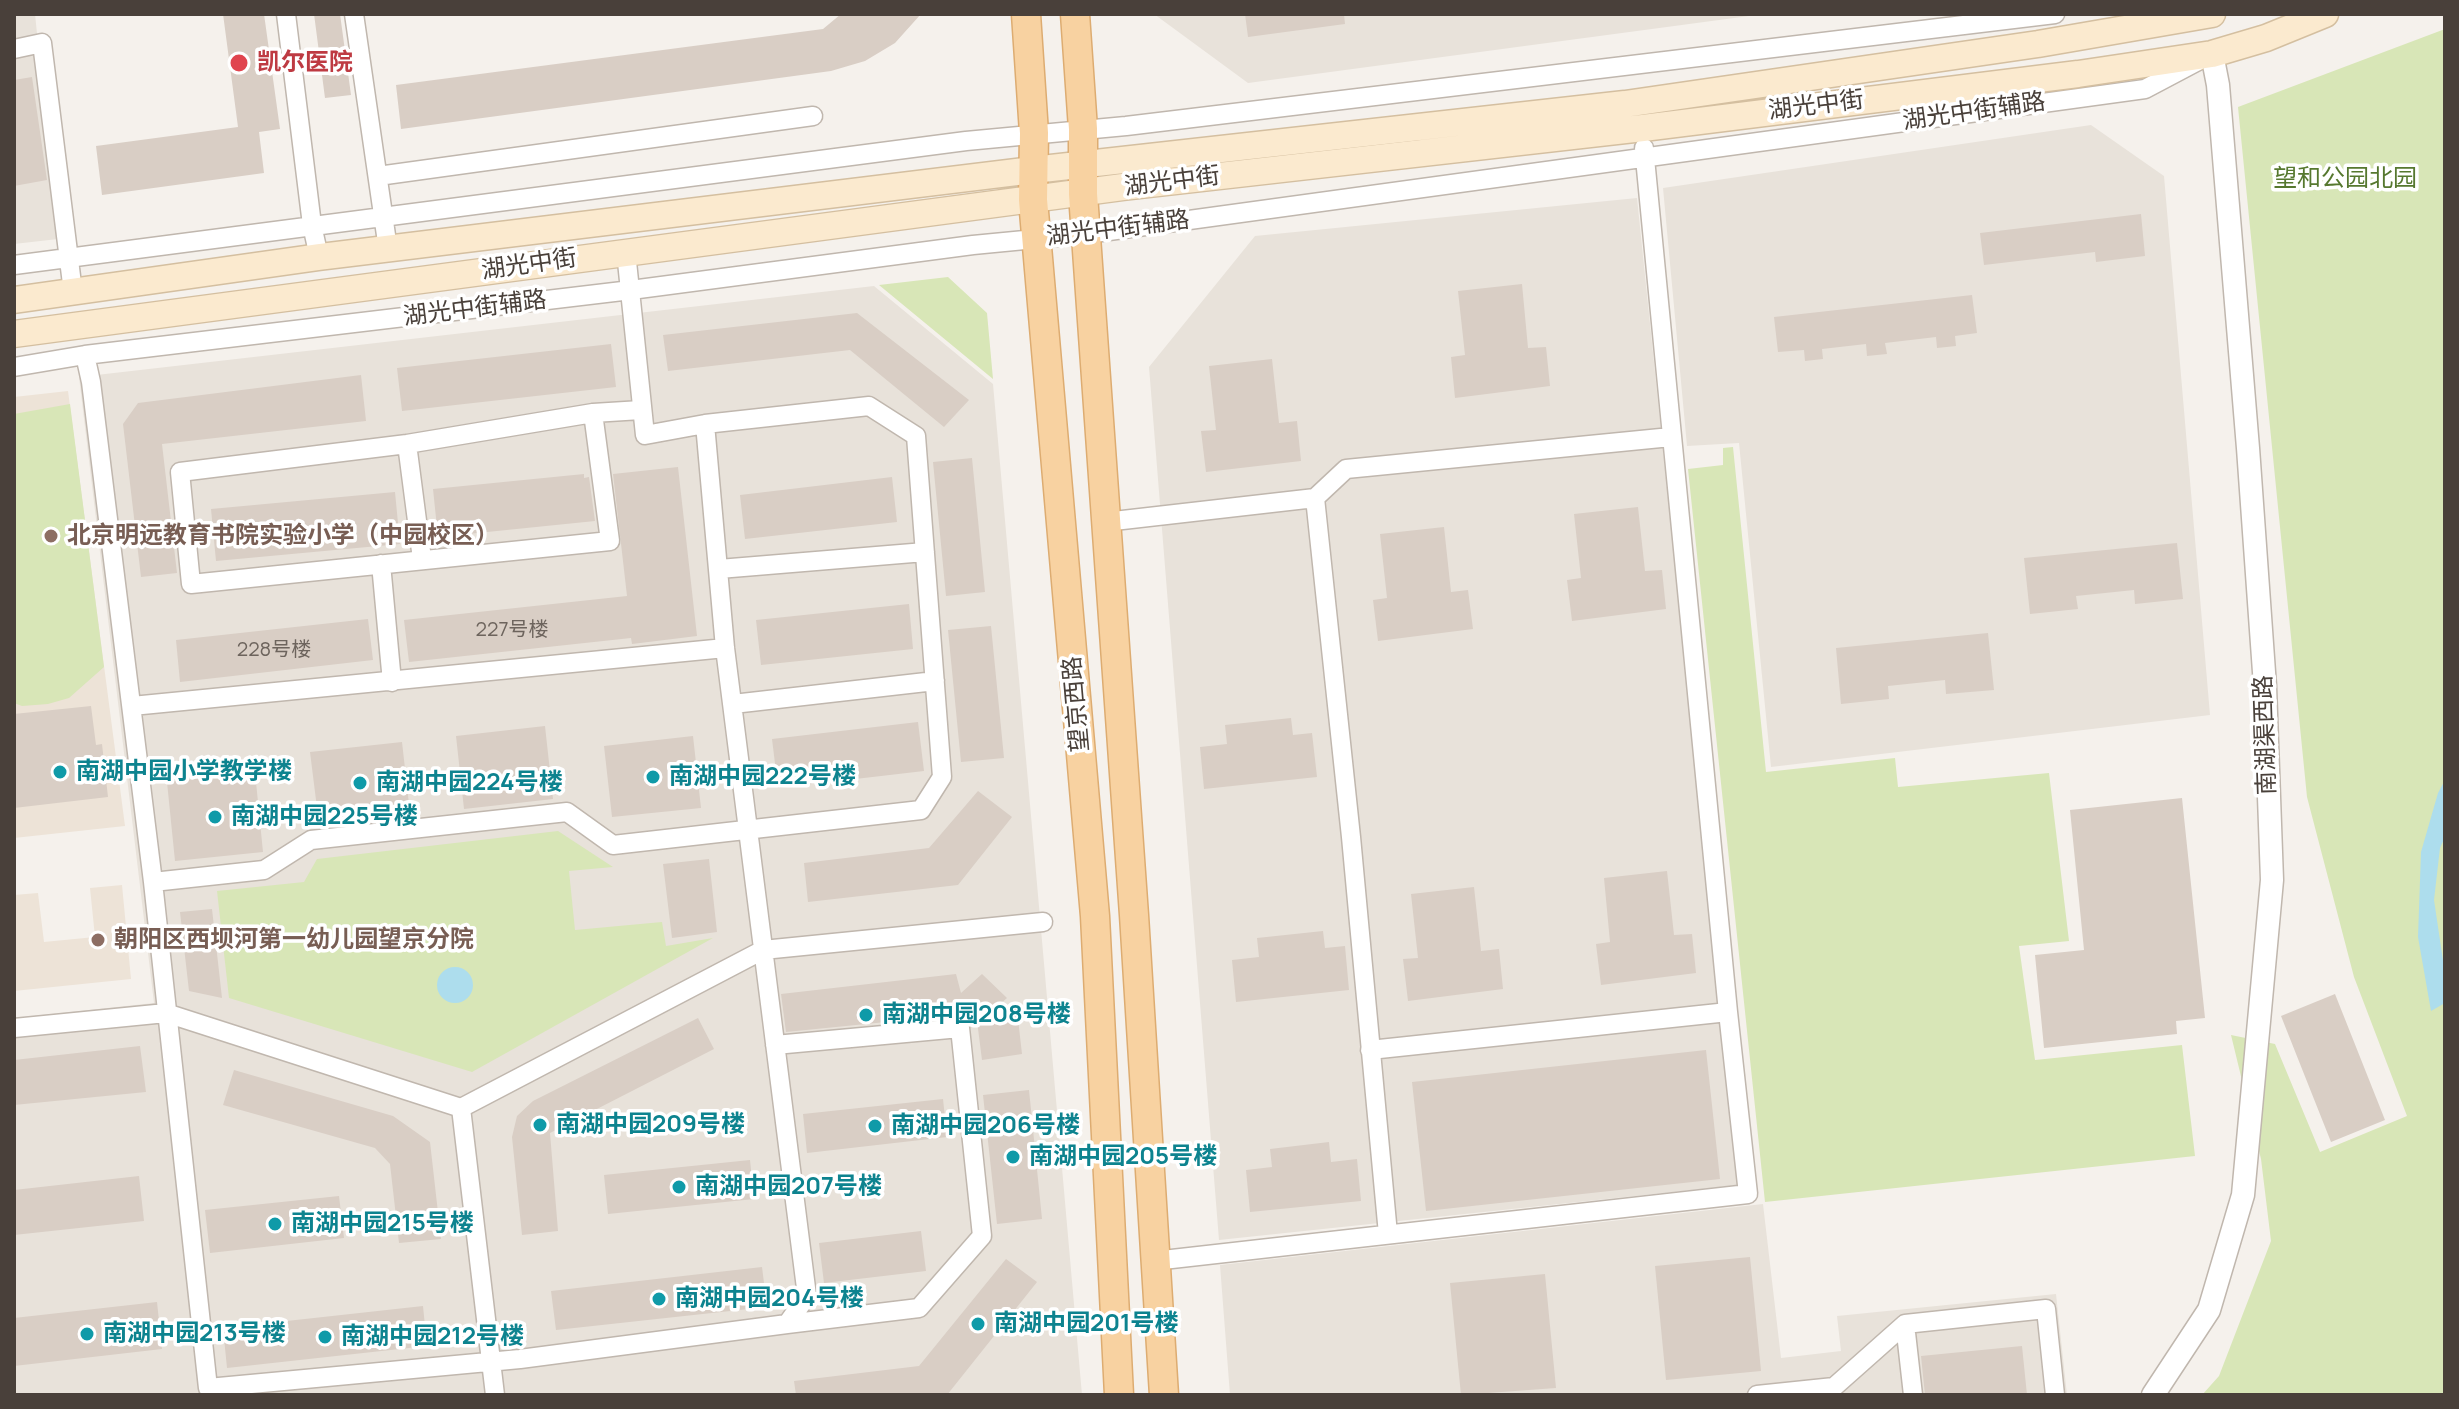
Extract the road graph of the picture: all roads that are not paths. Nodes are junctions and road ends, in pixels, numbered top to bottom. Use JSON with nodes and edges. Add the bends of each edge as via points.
{"nodes":[{"id":1,"x":286,"y":14,"type":"edge"},
{"id":2,"x":354,"y":14,"type":"edge"},
{"id":3,"x":1026,"y":14,"type":"edge"},
{"id":4,"x":1075,"y":14,"type":"edge"},
{"id":5,"x":2055,"y":14,"type":"edge"},
{"id":6,"x":2212,"y":14,"type":"edge"},
{"id":7,"x":2325,"y":14,"type":"edge"},
{"id":8,"x":14,"y":49,"type":"edge"},
{"id":9,"x":2212,"y":54,"type":"junction"},
{"id":10,"x":813,"y":116,"type":"dead end"},
{"id":11,"x":1643,"y":128,"type":"junction"},
{"id":12,"x":1083,"y":129,"type":"junction"},
{"id":13,"x":1034,"y":133,"type":"junction"},
{"id":14,"x":1645,"y":156,"type":"junction"},
{"id":15,"x":1082,"y":164,"type":"junction"},
{"id":16,"x":1033,"y":170,"type":"junction"},
{"id":17,"x":378,"y":176,"type":"junction"},
{"id":18,"x":1083,"y":194,"type":"junction"},
{"id":19,"x":554,"y":195,"type":"junction"},
{"id":20,"x":1033,"y":200,"type":"junction"},
{"id":21,"x":384,"y":216,"type":"junction"},
{"id":22,"x":312,"y":225,"type":"junction"},
{"id":23,"x":559,"y":229,"type":"junction"},
{"id":24,"x":1087,"y":234,"type":"junction"},
{"id":25,"x":1038,"y":239,"type":"junction"},
{"id":26,"x":388,"y":249,"type":"junction"},
{"id":27,"x":626,"y":252,"type":"junction"},
{"id":28,"x":319,"y":257,"type":"junction"},
{"id":29,"x":69,"y":258,"type":"junction"},
{"id":30,"x":14,"y":265,"type":"edge"},
{"id":31,"x":631,"y":290,"type":"junction"},
{"id":32,"x":73,"y":292,"type":"junction"},
{"id":33,"x":14,"y":300,"type":"edge"},
{"id":34,"x":14,"y":334,"type":"edge"},
{"id":35,"x":85,"y":355,"type":"junction"},
{"id":36,"x":14,"y":367,"type":"edge"},
{"id":37,"x":641,"y":410,"type":"junction"},
{"id":38,"x":593,"y":413,"type":"junction"},
{"id":39,"x":705,"y":424,"type":"junction"},
{"id":40,"x":1671,"y":437,"type":"junction"},
{"id":41,"x":407,"y":444,"type":"junction"},
{"id":42,"x":1315,"y":498,"type":"junction"},
{"id":43,"x":1105,"y":522,"type":"junction"},
{"id":44,"x":925,"y":552,"type":"junction"},
{"id":45,"x":422,"y":559,"type":"junction"},
{"id":46,"x":381,"y":564,"type":"junction"},
{"id":47,"x":719,"y":569,"type":"junction"},
{"id":48,"x":725,"y":648,"type":"junction"},
{"id":49,"x":935,"y":681,"type":"junction"},
{"id":50,"x":392,"y":682,"type":"junction"},
{"id":51,"x":733,"y":704,"type":"junction"},
{"id":52,"x":132,"y":706,"type":"junction"},
{"id":53,"x":749,"y":829,"type":"junction"},
{"id":54,"x":153,"y":882,"type":"junction"},
{"id":55,"x":1043,"y":922,"type":"dead end"},
{"id":56,"x":763,"y":950,"type":"junction"},
{"id":57,"x":1728,"y":1012,"type":"junction"},
{"id":58,"x":166,"y":1013,"type":"junction"},
{"id":59,"x":14,"y":1028,"type":"edge"},
{"id":60,"x":775,"y":1045,"type":"junction"},
{"id":61,"x":1370,"y":1050,"type":"junction"},
{"id":62,"x":461,"y":1108,"type":"junction"},
{"id":63,"x":1388,"y":1234,"type":"junction"},
{"id":64,"x":1154,"y":1261,"type":"junction"},
{"id":65,"x":787,"y":1324,"type":"junction"},
{"id":66,"x":1905,"y":1324,"type":"junction"},
{"id":67,"x":491,"y":1361,"type":"junction"},
{"id":68,"x":495,"y":1395,"type":"edge"},
{"id":69,"x":1119,"y":1395,"type":"edge"},
{"id":70,"x":1164,"y":1395,"type":"edge"},
{"id":71,"x":1757,"y":1395,"type":"edge"},
{"id":72,"x":1913,"y":1395,"type":"edge"},
{"id":73,"x":2055,"y":1395,"type":"edge"},
{"id":74,"x":2153,"y":1395,"type":"edge"}],
"edges":[{"from":1,"to":22,"type":"street"},
{"from":2,"to":17,"type":"street"},
{"from":3,"to":13,"type":"main road","name":"望京西路"},
{"from":4,"to":12,"type":"main road","name":"望京西路"},
{"from":5,"to":12,"type":"street"},
{"from":6,"to":15,"type":"main road","name":"湖光中街","via":[[1761,86]]},
{"from":7,"to":9,"type":"main road","name":"湖光中街"},
{"from":8,"to":29,"type":"street","via":[[42,43]]},
{"from":9,"to":11,"type":"main road","name":"湖光中街"},
{"from":9,"to":14,"type":"street","name":"湖光中街辅路","via":[[2145,89]]},
{"from":9,"to":74,"type":"street","name":"南湖渠西路","via":[[2248,448],[2272,880],[2243,1195],[2209,1310]]},
{"from":10,"to":17,"type":"street"},
{"from":11,"to":14,"type":"street"},
{"from":11,"to":18,"type":"main road","name":"湖光中街"},
{"from":12,"to":13,"type":"street"},
{"from":12,"to":15,"type":"main road","name":"望京西路"},
{"from":13,"to":16,"type":"main road","name":"望京西路"},
{"from":13,"to":19,"type":"street"},
{"from":14,"to":24,"type":"street","name":"湖光中街辅路"},
{"from":14,"to":40,"type":"street"},
{"from":15,"to":16,"type":"main road","name":"湖光中街"},
{"from":15,"to":18,"type":"main road","name":"望京西路"},
{"from":16,"to":20,"type":"main road","name":"望京西路"},
{"from":16,"to":23,"type":"main road","name":"湖光中街"},
{"from":17,"to":21,"type":"street"},
{"from":18,"to":20,"type":"main road","name":"湖光中街"},
{"from":18,"to":24,"type":"main road","name":"望京西路"},
{"from":19,"to":21,"type":"street"},
{"from":19,"to":23,"type":"street"},
{"from":20,"to":25,"type":"main road","name":"望京西路"},
{"from":20,"to":27,"type":"main road","name":"湖光中街"},
{"from":21,"to":22,"type":"street"},
{"from":21,"to":26,"type":"street"},
{"from":22,"to":28,"type":"street"},
{"from":22,"to":29,"type":"street"},
{"from":23,"to":26,"type":"main road","name":"湖光中街"},
{"from":24,"to":25,"type":"street","name":"湖光中街辅路"},
{"from":24,"to":43,"type":"main road","name":"望京西路"},
{"from":25,"to":31,"type":"street","name":"湖光中街辅路"},
{"from":25,"to":69,"type":"main road","name":"望京西路","via":[[1095,916]]},
{"from":26,"to":28,"type":"main road","name":"湖光中街"},
{"from":27,"to":31,"type":"street"},
{"from":27,"to":34,"type":"main road","name":"湖光中街"},
{"from":28,"to":32,"type":"main road","name":"湖光中街"},
{"from":29,"to":30,"type":"street"},
{"from":29,"to":32,"type":"street"},
{"from":31,"to":35,"type":"street","name":"湖光中街辅路"},
{"from":31,"to":37,"type":"street"},
{"from":32,"to":33,"type":"main road","name":"湖光中街"},
{"from":35,"to":36,"type":"street","name":"湖光中街辅路"},
{"from":35,"to":52,"type":"street"},
{"from":37,"to":38,"type":"street"},
{"from":37,"to":39,"type":"street","via":[[645,435]]},
{"from":38,"to":41,"type":"street"},
{"from":38,"to":45,"type":"street","via":[[610,541]]},
{"from":39,"to":44,"type":"street","via":[[869,406],[916,436]]},
{"from":39,"to":47,"type":"street"},
{"from":40,"to":42,"type":"street","via":[[1346,469]]},
{"from":40,"to":57,"type":"street"},
{"from":41,"to":45,"type":"street"},
{"from":41,"to":46,"type":"street","via":[[180,472],[191,584]]},
{"from":42,"to":43,"type":"street"},
{"from":42,"to":61,"type":"street"},
{"from":43,"to":64,"type":"main road","name":"望京西路"},
{"from":44,"to":47,"type":"street"},
{"from":44,"to":49,"type":"street"},
{"from":45,"to":46,"type":"street"},
{"from":46,"to":50,"type":"street"},
{"from":47,"to":48,"type":"street"},
{"from":48,"to":50,"type":"street"},
{"from":48,"to":51,"type":"street"},
{"from":49,"to":51,"type":"street"},
{"from":49,"to":53,"type":"street","via":[[942,777],[921,810]]},
{"from":50,"to":52,"type":"street"},
{"from":51,"to":53,"type":"street"},
{"from":52,"to":54,"type":"street"},
{"from":53,"to":54,"type":"street","via":[[613,845],[567,812],[311,840],[264,870]]},
{"from":53,"to":56,"type":"street"},
{"from":54,"to":58,"type":"street"},
{"from":55,"to":56,"type":"street"},
{"from":56,"to":60,"type":"street"},
{"from":56,"to":62,"type":"street"},
{"from":57,"to":61,"type":"street"},
{"from":57,"to":63,"type":"street","via":[[1748,1194]]},
{"from":58,"to":59,"type":"street"},
{"from":58,"to":62,"type":"street"},
{"from":58,"to":67,"type":"street","via":[[208,1388]]},
{"from":60,"to":65,"type":"street","via":[[807,1296]]},
{"from":60,"to":65,"type":"street","via":[[960,1028],[982,1236],[919,1308]]},
{"from":61,"to":63,"type":"street"},
{"from":62,"to":67,"type":"street"},
{"from":63,"to":64,"type":"street"},
{"from":64,"to":70,"type":"main road","name":"望京西路"},
{"from":65,"to":67,"type":"street"},
{"from":66,"to":71,"type":"street","via":[[1834,1387]]},
{"from":66,"to":72,"type":"street"},
{"from":66,"to":73,"type":"street","via":[[2046,1309]]},
{"from":67,"to":68,"type":"street"}]}
